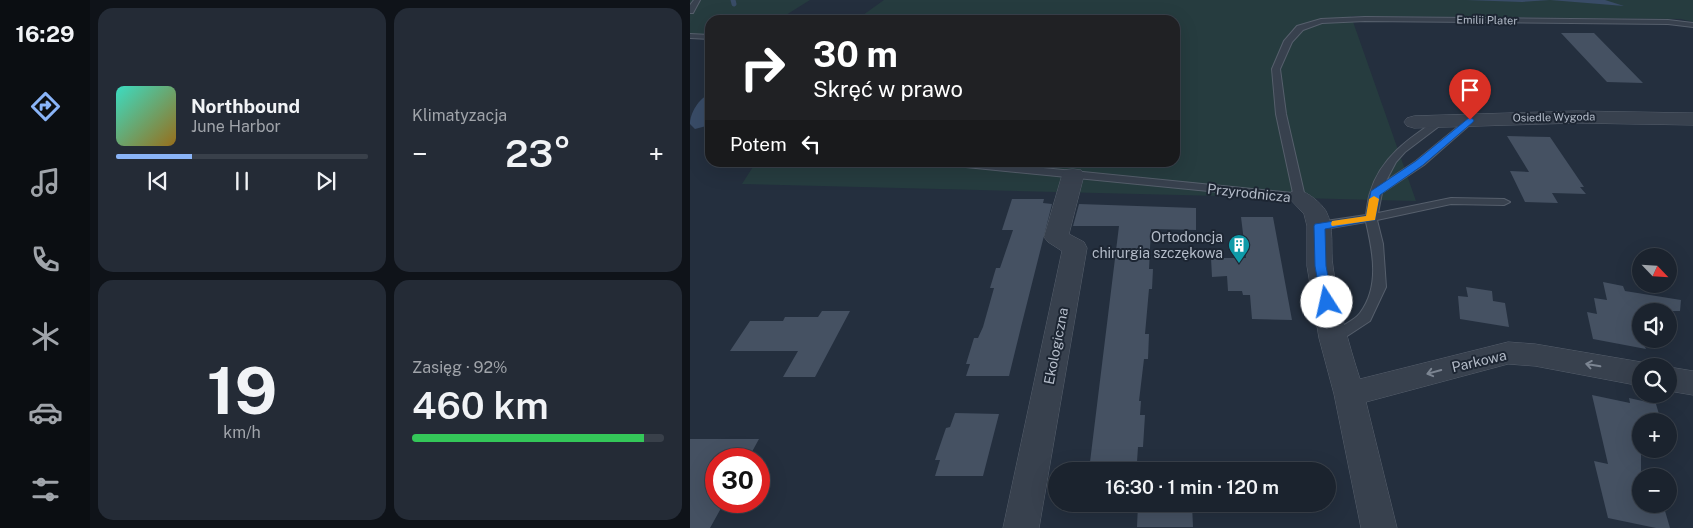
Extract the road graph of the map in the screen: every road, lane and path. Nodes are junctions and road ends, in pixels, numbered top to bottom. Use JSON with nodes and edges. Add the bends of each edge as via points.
{"nodes":[{"id":1,"x":697,"y":0,"type":"edge"},
{"id":2,"x":690,"y":11,"type":"edge"},
{"id":3,"x":1693,"y":25,"type":"edge"},
{"id":4,"x":690,"y":36,"type":"edge"},
{"id":5,"x":705,"y":37,"type":"edge"},
{"id":6,"x":1693,"y":119,"type":"edge"},
{"id":7,"x":1470,"y":120,"type":"junction"},
{"id":8,"x":1441,"y":121,"type":"junction"},
{"id":9,"x":1414,"y":122,"type":"dead end"},
{"id":10,"x":995,"y":167,"type":"edge"},
{"id":11,"x":1073,"y":175,"type":"junction"},
{"id":12,"x":1375,"y":194,"type":"junction"},
{"id":13,"x":1299,"y":198,"type":"junction"},
{"id":14,"x":1504,"y":202,"type":"dead end"},
{"id":15,"x":1371,"y":218,"type":"junction"},
{"id":16,"x":1319,"y":226,"type":"junction"},
{"id":17,"x":1333,"y":338,"type":"junction"},
{"id":18,"x":1632,"y":372,"type":"edge"},
{"id":19,"x":1677,"y":380,"type":"edge"},
{"id":20,"x":1693,"y":383,"type":"edge"},
{"id":21,"x":1349,"y":394,"type":"junction"},
{"id":22,"x":1022,"y":528,"type":"edge"},
{"id":23,"x":1379,"y":528,"type":"edge"}],
"edges":[{"from":1,"to":2,"type":"lane"},
{"from":3,"to":13,"type":"lane","name":"Emilii Plater","via":[[1668,22],[1340,20],[1311,23],[1300,28],[1288,41],[1276,69],[1281,114]]},
{"from":4,"to":5,"type":"lane"},
{"from":6,"to":7,"type":"street","name":"Osiedle Wygoda","via":[[1576,117]]},
{"from":7,"to":8,"type":"street","name":"Osiedle Wygoda"},
{"from":7,"to":12,"type":"lane","via":[[1420,163]]},
{"from":8,"to":9,"type":"street","name":"Osiedle Wygoda"},
{"from":8,"to":12,"type":"lane","via":[[1408,143],[1388,163]]},
{"from":10,"to":11,"type":"lane","name":"Przyrodnicza"},
{"from":11,"to":13,"type":"lane","name":"Przyrodnicza"},
{"from":11,"to":22,"type":"street","name":"Ekologiczna","via":[[1056,237],[1075,248]]},
{"from":12,"to":15,"type":"lane"},
{"from":13,"to":16,"type":"street","name":"Przyrodnicza","via":[[1315,212]]},
{"from":14,"to":15,"type":"lane","via":[[1451,201]]},
{"from":15,"to":16,"type":"lane"},
{"from":15,"to":17,"type":"lane","via":[[1377,244],[1380,287],[1365,317]]},
{"from":16,"to":17,"type":"street","name":"Przyrodnicza","via":[[1320,266]]},
{"from":17,"to":21,"type":"street","name":"Przyrodnicza"},
{"from":18,"to":21,"type":"street","name":"Parkowa","one_way":true,"via":[[1508,353]]},
{"from":19,"to":20,"type":"street"},
{"from":21,"to":23,"type":"street","name":"Przyrodnicza"}]}
